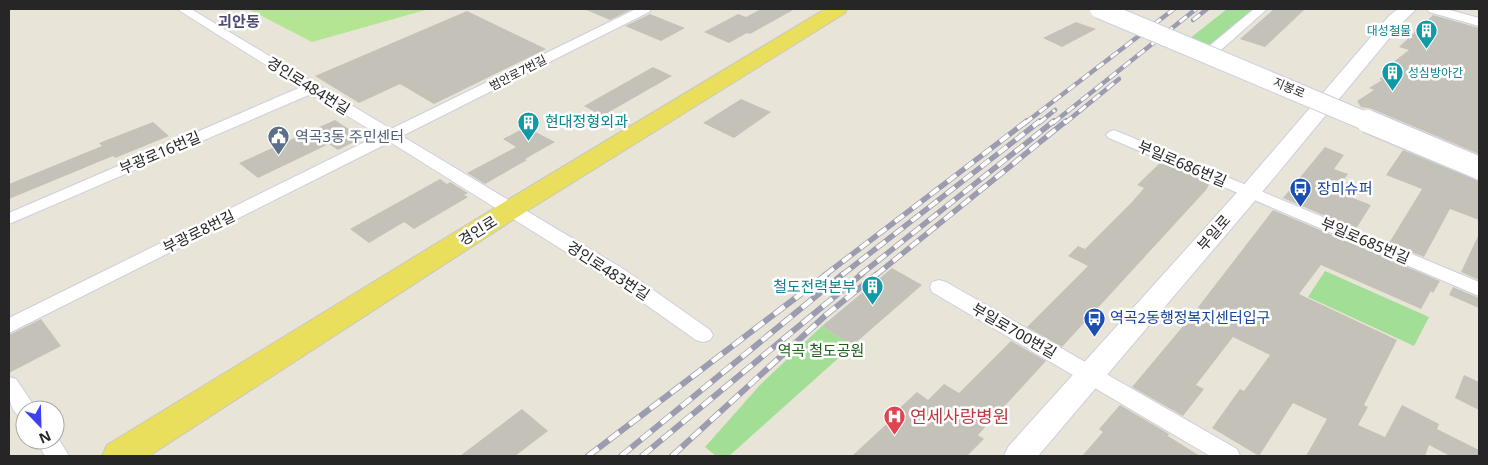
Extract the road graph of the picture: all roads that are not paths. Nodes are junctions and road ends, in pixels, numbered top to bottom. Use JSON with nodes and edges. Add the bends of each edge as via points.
{"nodes":[{"id":1,"x":183,"y":9,"type":"edge"},
{"id":2,"x":645,"y":9,"type":"edge"},
{"id":3,"x":838,"y":9,"type":"edge"},
{"id":4,"x":1099,"y":9,"type":"edge"},
{"id":5,"x":1261,"y":9,"type":"edge"},
{"id":6,"x":1408,"y":9,"type":"edge"},
{"id":7,"x":1433,"y":9,"type":"edge"},
{"id":8,"x":1479,"y":22,"type":"edge"},
{"id":9,"x":1208,"y":55,"type":"dead end"},
{"id":10,"x":312,"y":88,"type":"junction"},
{"id":11,"x":1114,"y":135,"type":"dead end"},
{"id":12,"x":390,"y":138,"type":"junction"},
{"id":13,"x":1479,"y":168,"type":"edge"},
{"id":14,"x":1250,"y":192,"type":"junction"},
{"id":15,"x":510,"y":210,"type":"junction"},
{"id":16,"x":9,"y":219,"type":"edge"},
{"id":17,"x":939,"y":287,"type":"dead end"},
{"id":18,"x":1479,"y":289,"type":"edge"},
{"id":19,"x":9,"y":326,"type":"edge"},
{"id":20,"x":703,"y":335,"type":"dead end"},
{"id":21,"x":1090,"y":374,"type":"junction"},
{"id":22,"x":9,"y":386,"type":"edge"},
{"id":23,"x":19,"y":400,"type":"edge"},
{"id":24,"x":120,"y":456,"type":"edge"},
{"id":25,"x":1019,"y":456,"type":"edge"},
{"id":26,"x":1229,"y":456,"type":"edge"}],
"edges":[{"from":1,"to":10,"type":"street","name":"경인로484번길"},
{"from":2,"to":12,"type":"street","name":"범안로7번길"},
{"from":3,"to":15,"type":"main road","name":"경인로"},
{"from":4,"to":13,"type":"street","name":"지봉로","bridge":true},
{"from":5,"to":9,"type":"street"},
{"from":6,"to":14,"type":"street","name":"부일로","via":[[1395,20]]},
{"from":7,"to":8,"type":"street"},
{"from":10,"to":12,"type":"street","name":"경인로484번길"},
{"from":10,"to":16,"type":"street","name":"부광로16번길"},
{"from":11,"to":14,"type":"street","name":"부일로686번길"},
{"from":12,"to":15,"type":"street","name":"경인로484번길"},
{"from":12,"to":19,"type":"street","name":"부광로8번길"},
{"from":14,"to":18,"type":"street","name":"부일로685번길"},
{"from":14,"to":21,"type":"street","name":"부일로"},
{"from":15,"to":20,"type":"street","name":"경인로483번길","via":[[618,275]]},
{"from":15,"to":24,"type":"main road","name":"경인로"},
{"from":17,"to":21,"type":"street","name":"부일로700번길"},
{"from":21,"to":25,"type":"street","name":"부일로"},
{"from":21,"to":26,"type":"street","name":"부일로700번길"},
{"from":22,"to":23,"type":"street"}]}
